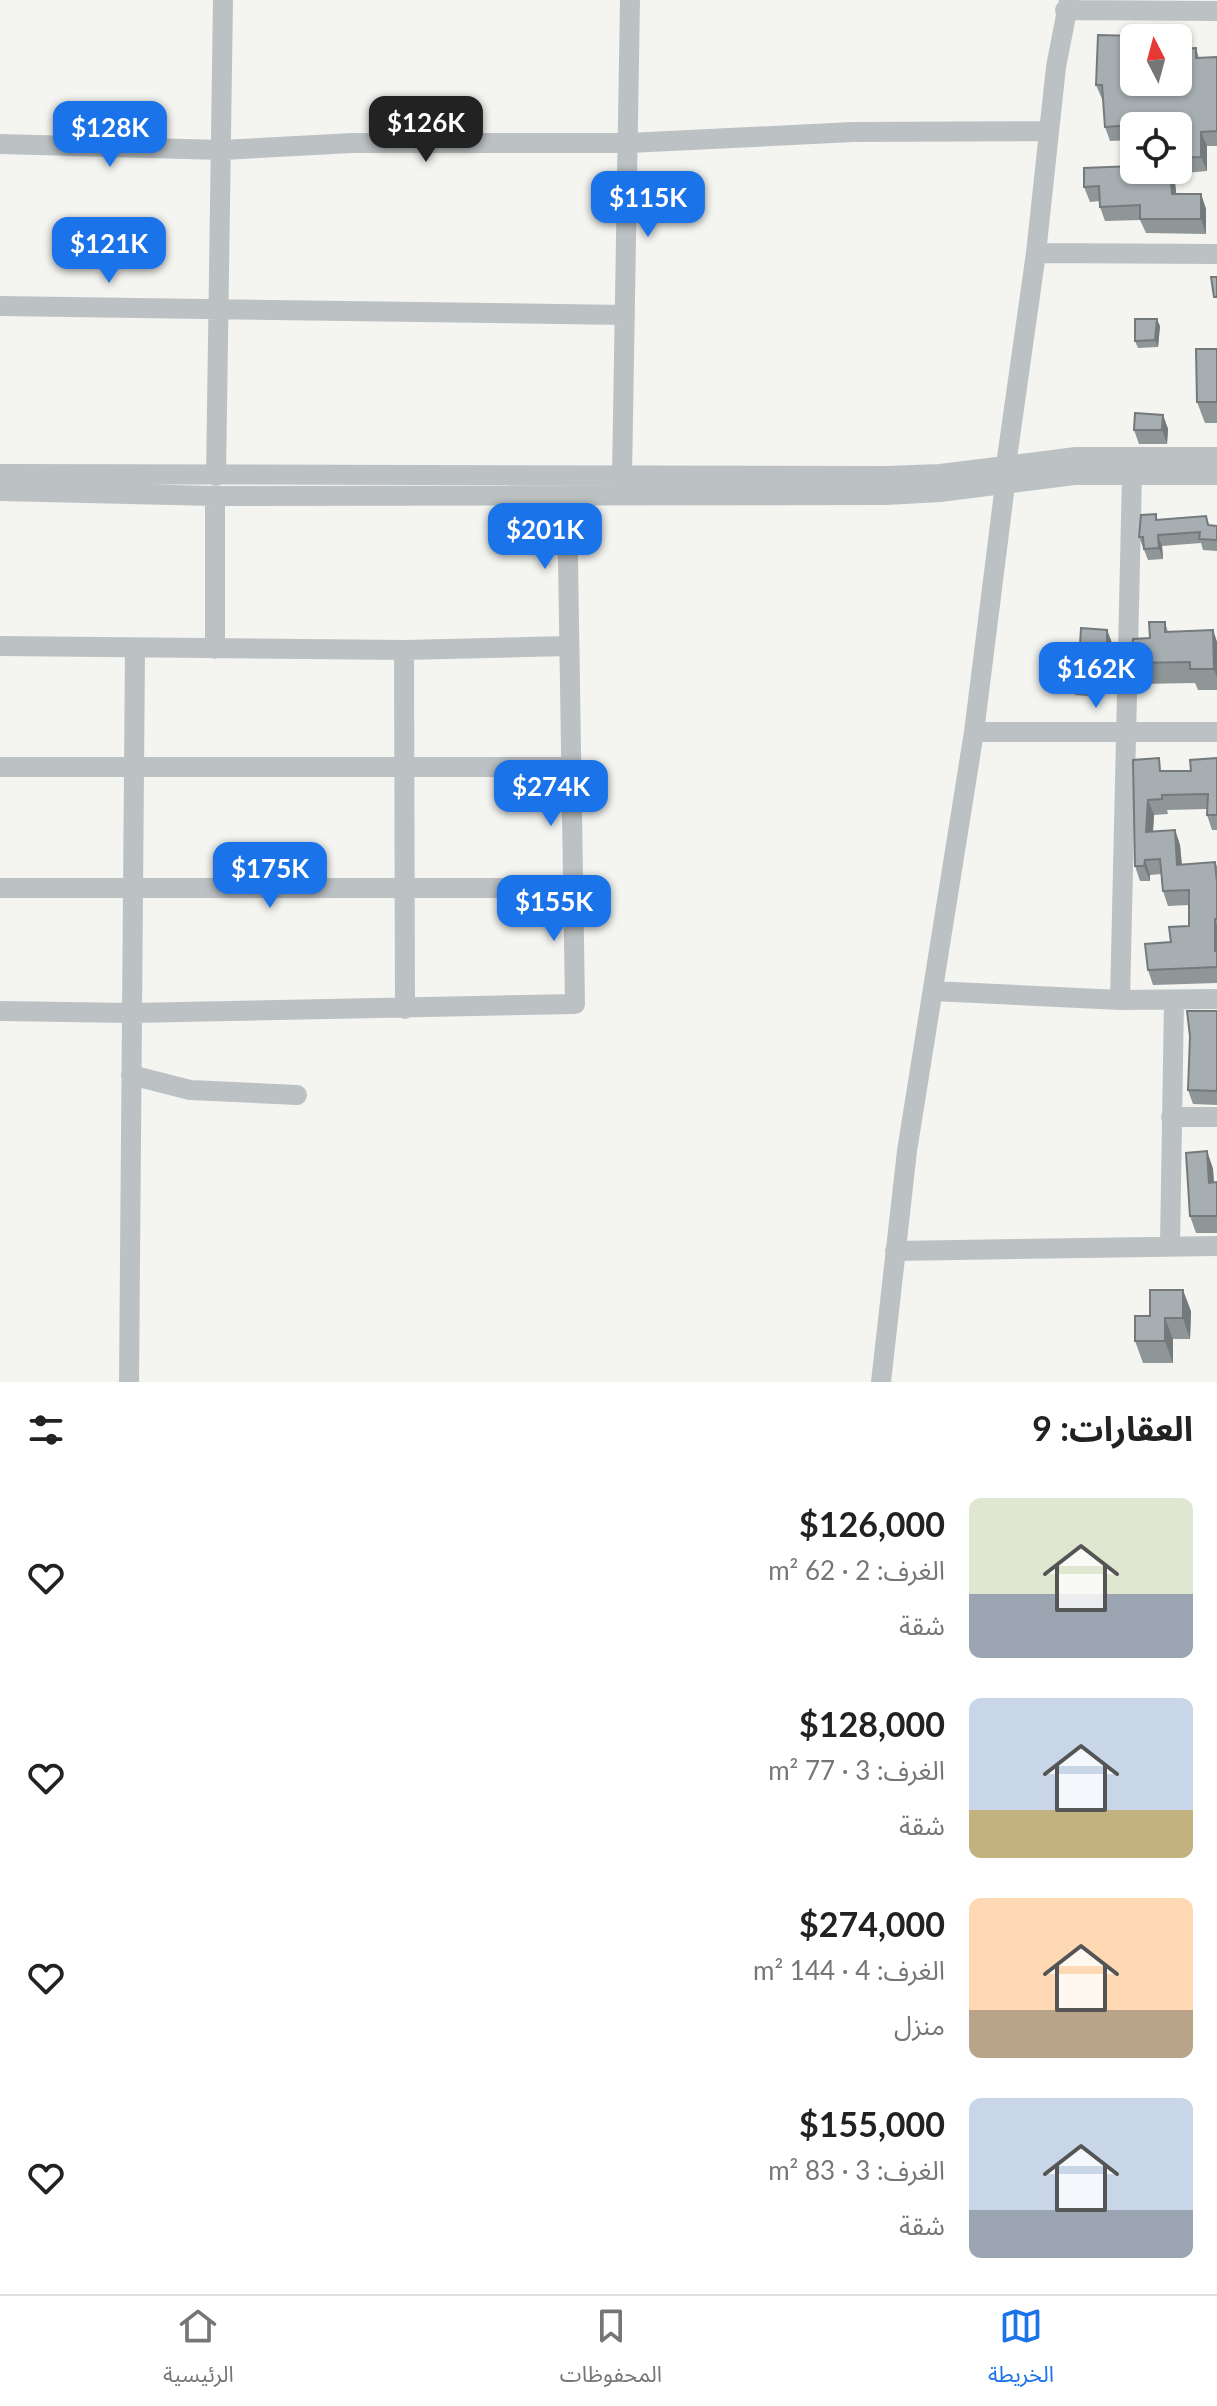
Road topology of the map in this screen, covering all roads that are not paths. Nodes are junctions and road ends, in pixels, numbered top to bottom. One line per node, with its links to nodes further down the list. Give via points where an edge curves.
1 (223, 0): 8 (street)
2 (630, 0): 6 (street)
3 (1067, 5): 4 (street); 5 (street)
4 (1217, 11)
5 (1049, 131): 6 (street, via 838,132); 9 (street)
6 (629, 143): 8 (street, via 352,143); 13 (street)
7 (0, 144): 8 (street)
8 (222, 150): 12 (street)
9 (1036, 253): 10 (street); 16 (street)
10 (1217, 254)
11 (0, 306): 12 (street)
12 (218, 309): 13 (street); 20 (street)
13 (625, 315): 19 (street)
14 (1217, 457): 16 (street, via 1076,457)
15 (0, 474): 20 (street)
16 (1006, 475): 17 (street); 19 (street); 22 (street, via 886,495); 28 (street)
17 (1132, 475): 18 (street); 30 (street)
18 (1217, 475)
19 (622, 477): 20 (street)
20 (216, 486): 21 (street); 22 (street); 25 (street)
21 (0, 491)
22 (567, 496): 24 (street)
23 (0, 646): 26 (street)
24 (567, 646): 27 (street); 32 (street)
25 (215, 649): 26 (street); 27 (street)
26 (135, 650): 34 (street)
27 (404, 650): 33 (street)
28 (974, 732): 30 (street); 39 (street)
29 (1217, 732): 30 (street)
30 (1124, 733): 41 (street)
31 (0, 767): 34 (street)
32 (572, 767): 33 (street); 36 (street)
33 (405, 768): 34 (street); 38 (street)
34 (133, 769): 37 (street)
35 (0, 888): 37 (street)
36 (574, 888): 38 (street); 43 (street, via 575,1004)
37 (133, 889): 38 (street); 45 (street)
38 (407, 889): 43 (street)
39 (933, 991): 41 (street); 52 (street)
40 (1217, 999): 42 (street)
41 (1120, 1000): 42 (street)
42 (1174, 1000): 48 (street)
43 (405, 1009): 45 (street)
44 (0, 1011): 45 (street)
45 (131, 1013): 46 (street)
46 (131, 1075): 47 (street, via 190,1090); 53 (street)
47 (297, 1095)
48 (1171, 1117): 49 (street); 50 (street)
49 (1217, 1117)
50 (1170, 1246): 51 (street); 52 (street)
51 (1217, 1246)
52 (895, 1251): 54 (street)
53 (129, 1382)
54 (881, 1382)

